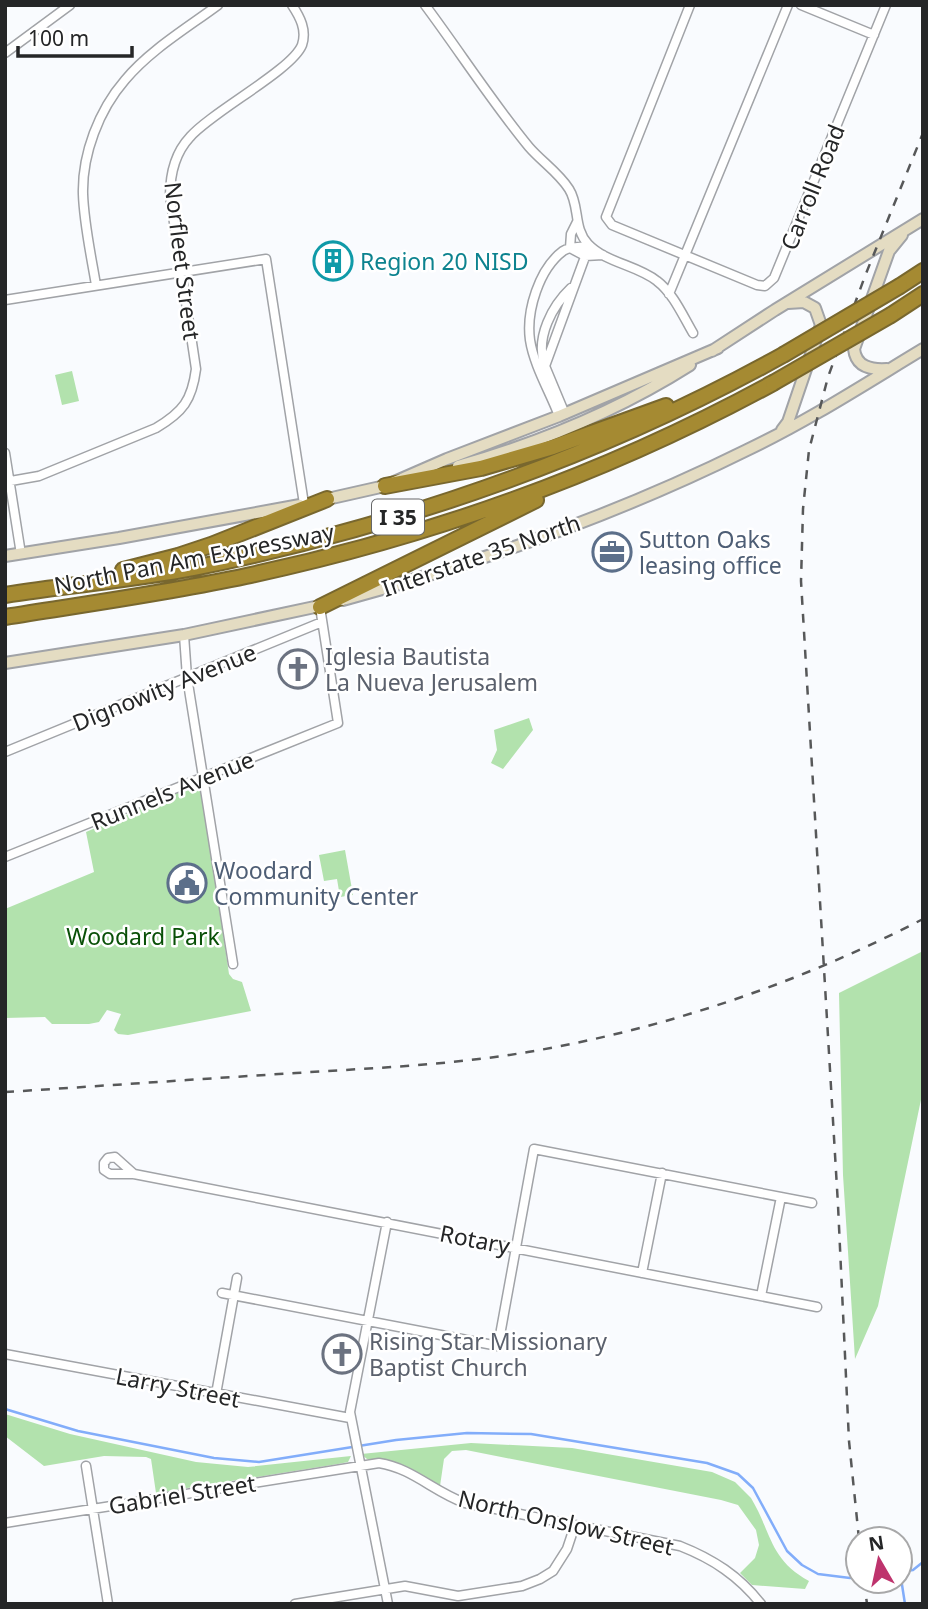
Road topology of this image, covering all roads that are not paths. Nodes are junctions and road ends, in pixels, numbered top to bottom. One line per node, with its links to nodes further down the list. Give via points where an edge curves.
1 (70, 5): 10 (street)
2 (218, 5): 21 (street, via 131,73 95,132 86,160 83,195)
3 (292, 5): 20 (street, Norfleet Street, via 303,26 300,49 189,137 173,168 170,196)
4 (425, 5): 12 (street, via 530,147 570,190)
5 (690, 5): 18 (street, via 606,218 612,225)
6 (788, 5): 18 (street)
7 (801, 5): 9 (street)
8 (886, 5): 9 (street, Carroll Road)
9 (874, 35): 18 (street, Carroll Road, via 771,282 757,285)
10 (5, 53)
11 (923, 219): 13 (main road)
12 (577, 222): 14 (street); 15 (street, via 570,234)
13 (908, 228): 25 (main road); 30 (main road, via 889,251 854,349 860,364)
14 (590, 246): 15 (street); 16 (street); 17 (street)
15 (570, 248): 17 (street); 32 (street, via 545,270 530,317 534,355)
16 (603, 255): 17 (street); 22 (street, via 641,271)
17 (585, 256): 32 (street, via 573,285 557,302 542,341 545,366)
18 (685, 256): 22 (street)
19 (923, 271): 29 (highway, North Pan Am Expressway / I 35, bridge)
20 (181, 272): 21 (street); 35 (street, Norfleet Street, via 196,369 189,399 172,419 156,428 39,476); 38 (street, via 266,259)
21 (96, 285): 24 (street)
22 (669, 294): 26 (street)
23 (923, 294): 31 (highway, North Pan Am Expressway / I 35, bridge)
24 (5, 300)
25 (786, 303): 27 (main road); 33 (main road, via 804,302 815,308 821,325 788,422)
26 (694, 333)
27 (718, 348): 32 (main road); 36 (main road, via 667,380 551,435)
28 (923, 349): 30 (main road, Interstate 35 North)
29 (762, 367): 36 (highway, via 541,450 481,468); 41 (highway, North Pan Am Expressway / I 35, via 579,454 430,508 190,569)
30 (888, 369): 33 (main road, Interstate 35 North)
31 (723, 409): 42 (highway, via 667,444 513,511); 43 (highway, North Pan Am Expressway / I 35, via 544,489 372,545 192,587)
32 (562, 415): 36 (main road)
33 (778, 434): 42 (main road, Interstate 35 North, via 621,507 526,544)
34 (5, 453): 35 (street)
35 (7, 482): 39 (street)
36 (384, 486): 37 (main road)
37 (327, 499): 38 (main road); 41 (highway, via 178,556)
38 (304, 504): 39 (main road)
39 (21, 554): 40 (main road)
40 (5, 556)
41 (9, 595)
42 (320, 607): 44 (street); 45 (main road, Interstate 35 North)
43 (5, 617)
44 (322, 622): 47 (street, Dignowity Avenue); 49 (street, Runnels Avenue, via 338,723)
45 (184, 635): 46 (main road, Interstate 35 North); 47 (street)
46 (5, 663)
47 (187, 677): 48 (street, Dignowity Avenue); 49 (street)
48 (5, 752)
49 (204, 777): 50 (street, Runnels Avenue); 51 (street)
50 (5, 857)
51 (233, 964)
52 (662, 1173): 54 (street); 57 (street, via 534,1149); 58 (street)
53 (134, 1174): 56 (street, Rotary)
54 (781, 1196): 55 (street); 62 (street)
55 (812, 1203)
56 (387, 1222): 57 (street, Rotary); 64 (street)
57 (516, 1248): 58 (street, Rotary); 64 (street, via 498,1346)
58 (642, 1273): 62 (street, Rotary)
59 (237, 1278): 61 (street)
60 (222, 1293): 61 (street)
61 (234, 1295): 64 (street); 66 (street)
62 (761, 1296): 63 (street, Rotary)
63 (817, 1307)
64 (367, 1321): 67 (street)
65 (5, 1354): 66 (street, Larry Street)
66 (216, 1394): 67 (street, Larry Street)
67 (350, 1418): 69 (street)
68 (86, 1466): 70 (street)
69 (359, 1466): 70 (street, Gabriel Street); 72 (street, North Onslow Street, via 395,1466 465,1503); 73 (street)
70 (92, 1508): 71 (street, Gabriel Street); 74 (street)
71 (5, 1523)
72 (575, 1525): 73 (street, via 558,1564 531,1583 458,1596 412,1587); 77 (street, North Onslow Street, via 697,1553 735,1576)
73 (386, 1590): 75 (street); 76 (street)
74 (108, 1604)
75 (295, 1604)
76 (388, 1604)
77 (761, 1604)

